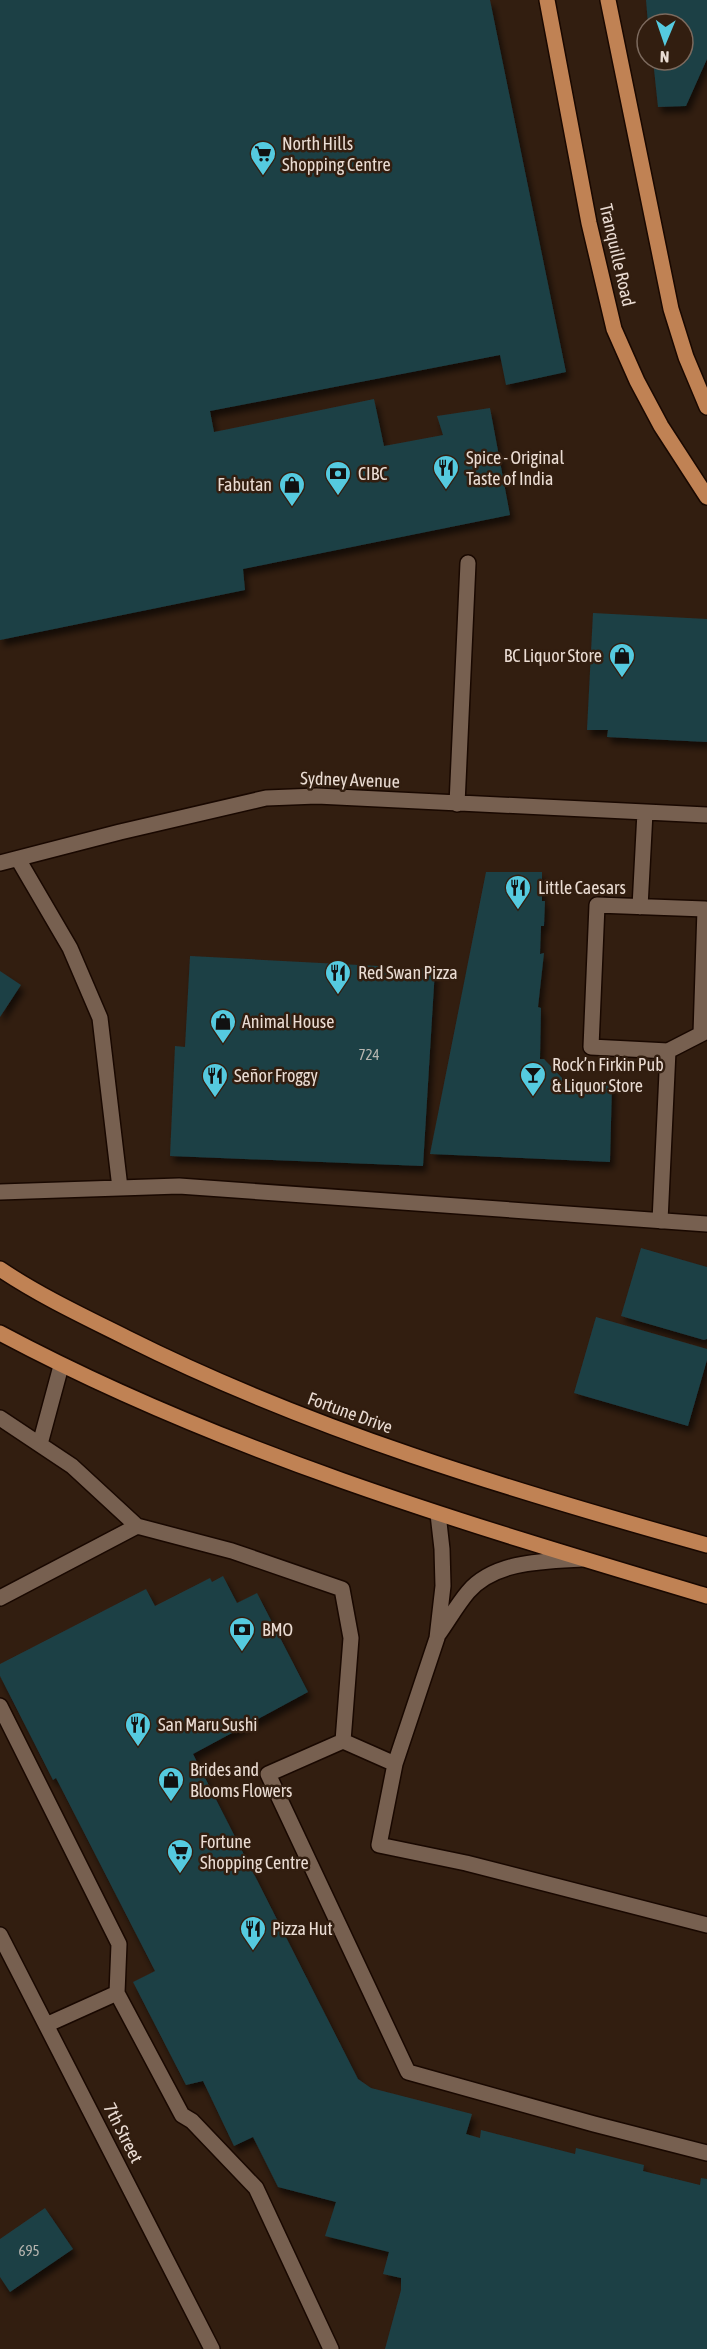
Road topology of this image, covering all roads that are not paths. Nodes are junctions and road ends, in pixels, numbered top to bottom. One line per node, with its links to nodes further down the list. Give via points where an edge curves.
1 (547, 0): 4 (main road, Tranquille Road, via 589,223 614,329 661,426)
2 (608, 0): 3 (main road, via 671,309)
3 (707, 407)
4 (707, 497)
5 (468, 563): 6 (street)
6 (457, 804): 7 (street, Sydney Avenue); 9 (street, Sydney Avenue, via 316,796 266,798)
7 (645, 812): 8 (street, Sydney Avenue); 11 (street)
8 (707, 815)
9 (18, 859): 10 (street, Sydney Avenue); 14 (street, via 70,948 100,1018)
10 (0, 863)
11 (640, 907): 12 (street, via 705,909); 13 (street, via 597,905 591,1047)
12 (704, 1032): 13 (street)
13 (668, 1051): 16 (street)
14 (120, 1188): 15 (street); 16 (street, via 179,1186)
15 (0, 1192)
16 (660, 1221): 17 (street)
17 (707, 1224)
18 (0, 1269): 25 (main road, Fortune Drive, via 173,1361 289,1411 489,1480)
19 (0, 1333): 20 (main road)
20 (62, 1366): 22 (street); 23 (main road, via 274,1456)
21 (0, 1418): 22 (street)
22 (40, 1444): 24 (street, via 72,1466)
23 (438, 1514): 26 (main road); 29 (street, via 443,1586)
24 (137, 1526): 28 (street); 31 (street, via 232,1551 342,1589 351,1638)
25 (707, 1545)
26 (582, 1559): 27 (main road); 29 (street, via 537,1562 496,1571 469,1591)
27 (707, 1596)
28 (0, 1598)
29 (437, 1638): 32 (street)
30 (0, 1706): 35 (street, via 119,1944)
31 (343, 1741): 32 (street); 37 (street, via 268,1774 408,2072)
32 (395, 1764): 33 (street, via 379,1845 466,1863)
33 (707, 1925)
34 (0, 1935): 36 (street, 7th Street)
35 (117, 1993): 36 (street); 39 (street, via 182,2115 256,2188)
36 (46, 2025): 38 (street, 7th Street)
37 (707, 2153)
38 (212, 2349)
39 (332, 2349)

